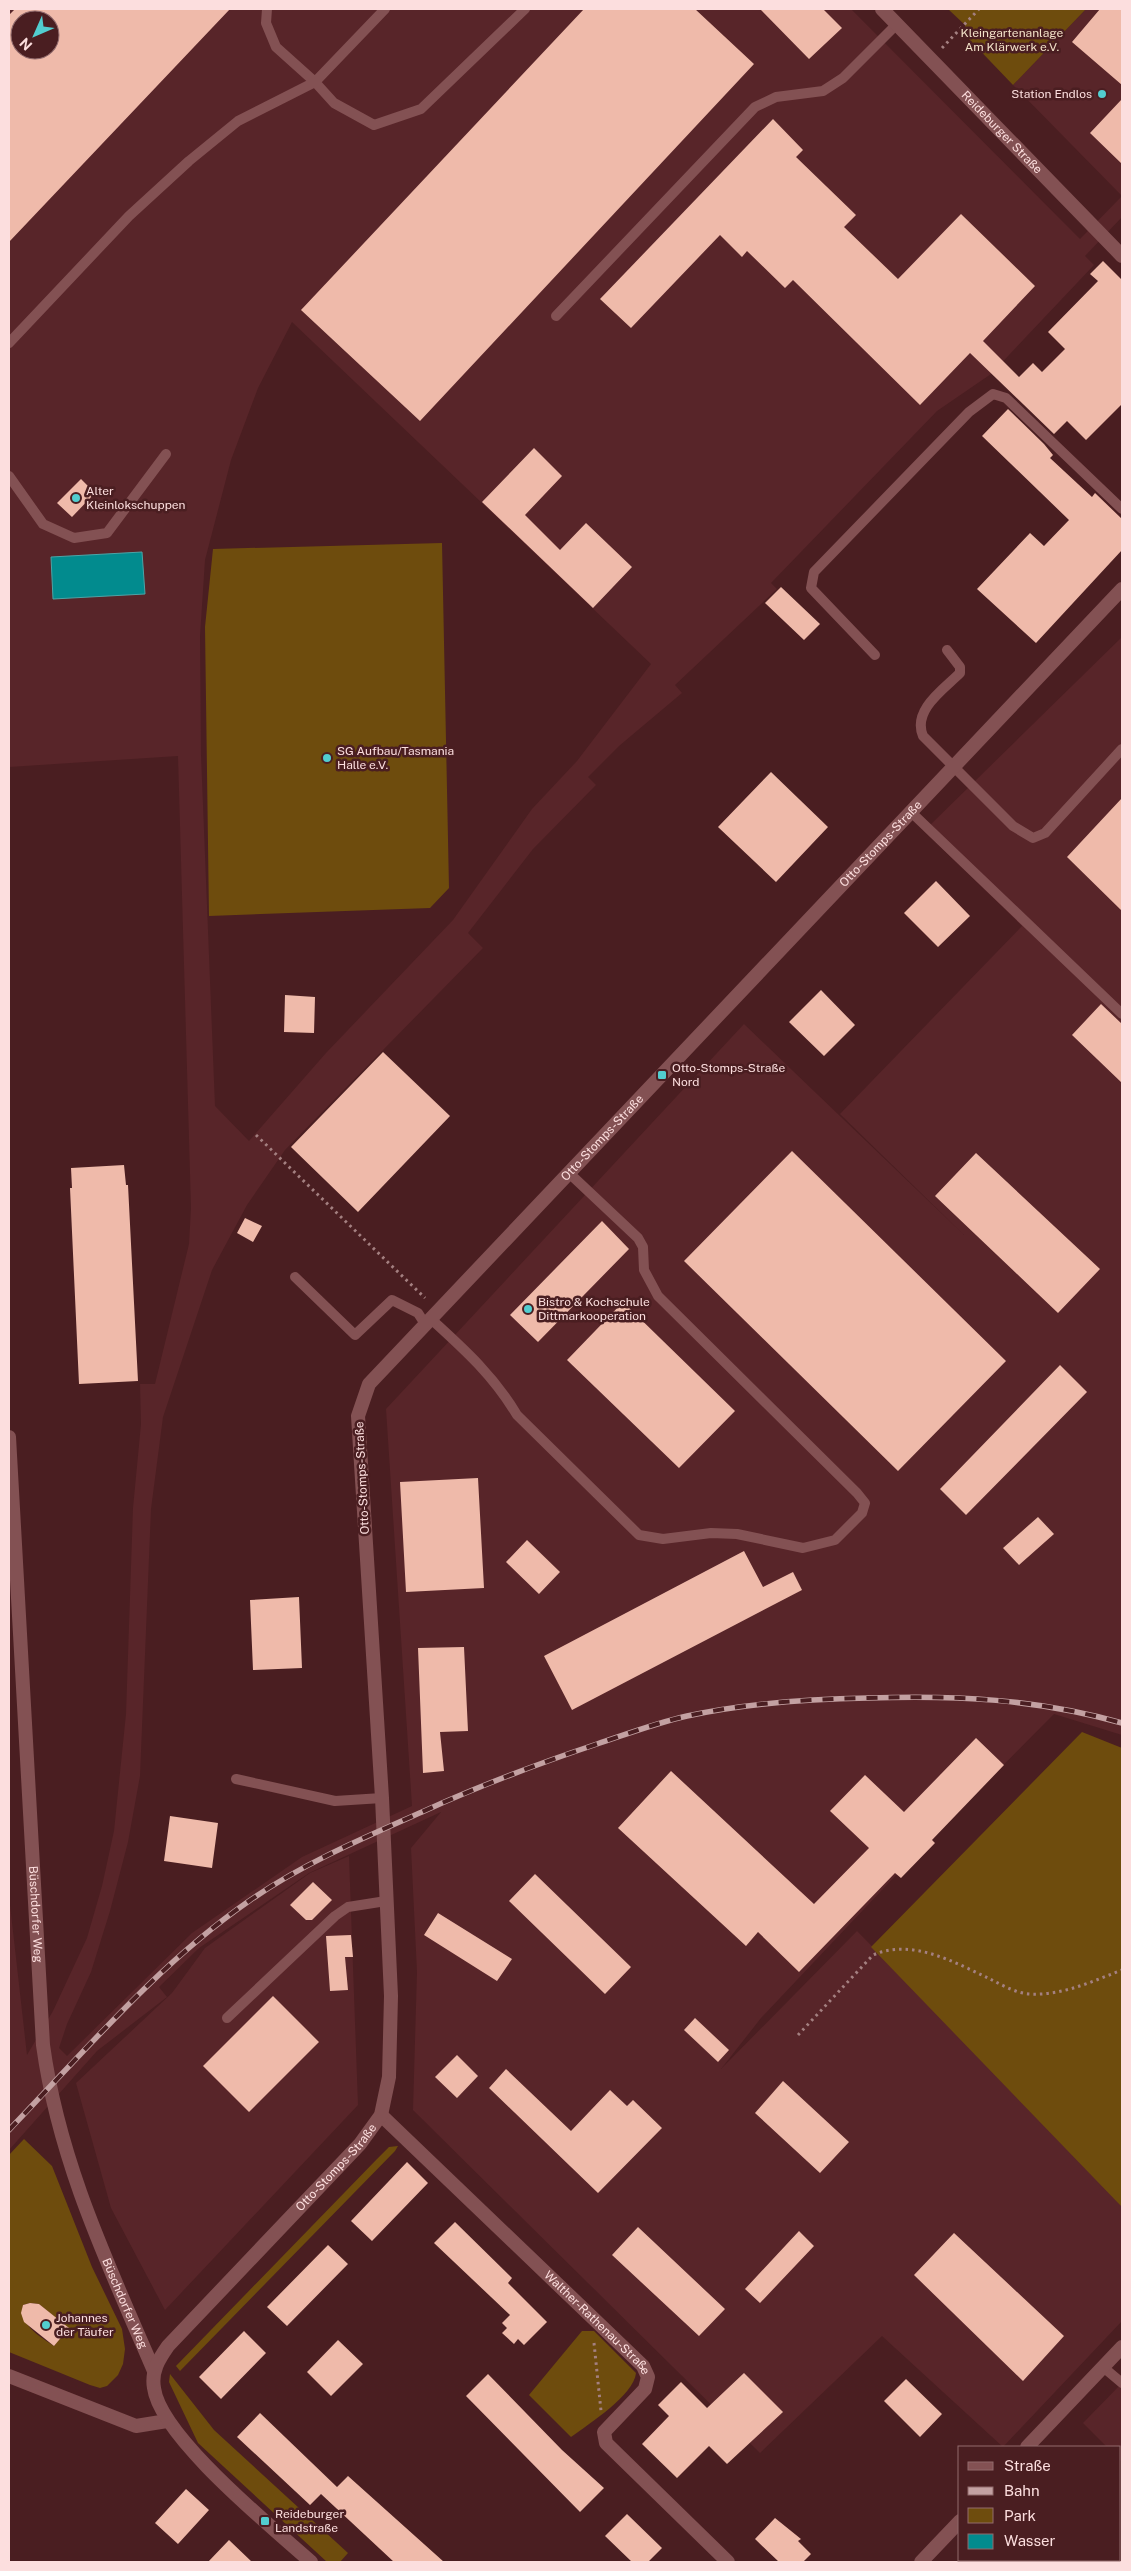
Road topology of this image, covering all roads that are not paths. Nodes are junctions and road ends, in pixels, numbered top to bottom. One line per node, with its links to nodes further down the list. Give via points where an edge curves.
1 (267, 9): 6 (lane, via 266,23 276,47)
2 (385, 9): 6 (lane)
3 (525, 9): 6 (lane, via 421,110 374,125 334,103)
4 (882, 9): 5 (street, Reideburger Straße)
5 (897, 24): 7 (street, Reideburger Straße); 8 (lane, via 843,78 823,91 776,97 756,107)
6 (315, 82): 9 (lane, via 238,121 189,161 129,216)
7 (1122, 256)
8 (556, 316)
9 (9, 343)
10 (166, 454): 11 (lane, via 107,533 74,538 43,524)
11 (9, 476)
12 (1122, 509): 15 (lane, via 1006,398 992,394 969,412 814,572 811,588)
13 (1122, 590): 17 (street, Otto-Stomps-Straße)
14 (947, 650): 17 (lane, via 960,667 960,673 926,708 920,729 928,743)
15 (876, 655)
16 (1122, 749): 17 (lane, via 1045,833 1033,838 1014,826)
17 (954, 768): 18 (street, Otto-Stomps-Straße)
18 (911, 812): 19 (lane); 20 (street, Otto-Stomps-Straße)
19 (1122, 1014)
20 (568, 1173): 22 (street, Otto-Stomps-Straße); 22 (lane, via 638,1238 643,1247 644,1270 658,1296 857,1493 864,1502 862,1514 835,1540 803,1548 737,1534 711,1533 662,1539 639,1535 517,1415 480,1364)
21 (295, 1277): 22 (lane, via 355,1335 392,1300)
22 (431, 1318): 25 (street, Otto-Stomps-Straße, via 369,1384 358,1416)
23 (9, 1437): 31 (street, Büschdorfer Weg, via 43,2045 49,2088 80,2198)
24 (236, 1779): 25 (lane, via 335,1801)
25 (382, 1798): 26 (street, Otto-Stomps-Straße)
26 (386, 1901): 27 (lane, via 348,1908 335,1916); 28 (street, Otto-Stomps-Straße, via 391,1996 389,2077)
27 (227, 2018)
28 (380, 2115): 31 (street, Otto-Stomps-Straße, via 360,2144 168,2346); 38 (street, Walther-Rathenau-Straße, via 643,2366 648,2377 645,2389 604,2432 606,2443)
29 (1122, 2347): 30 (street)
30 (1103, 2367): 33 (lane); 35 (street)
31 (154, 2371): 34 (street, via 157,2402)
32 (9, 2376): 34 (street, via 136,2426)
33 (1122, 2382)
34 (167, 2421): 37 (street, via 193,2452)
35 (1029, 2446)
36 (958, 2523): 39 (street)
37 (311, 2562)
38 (728, 2562)
39 (921, 2562)

